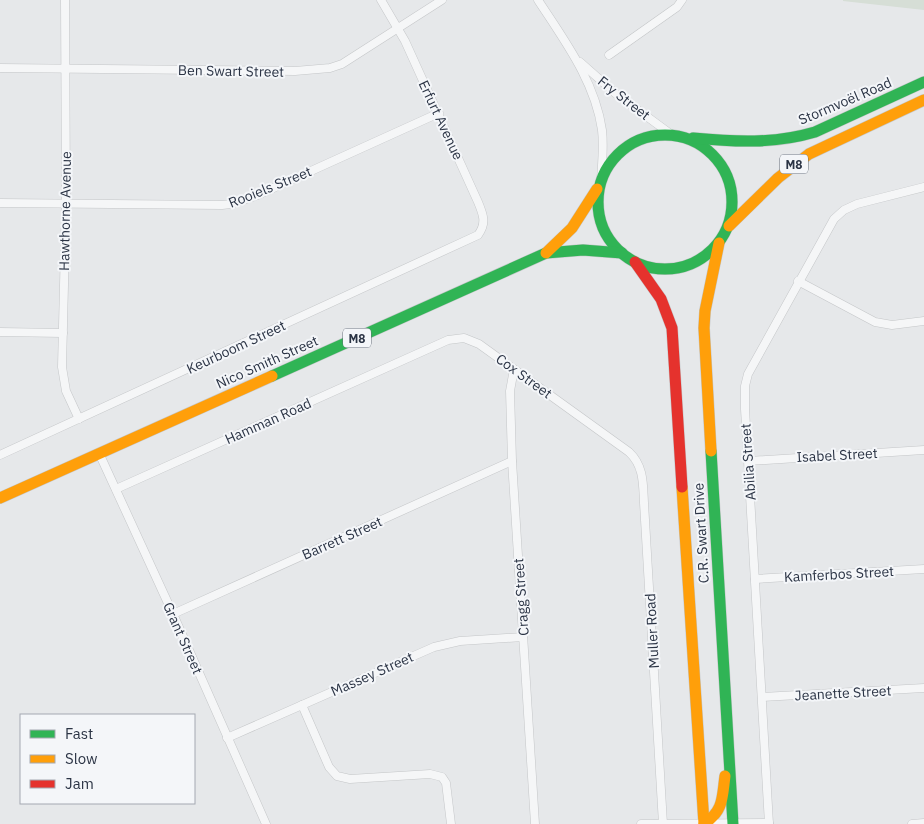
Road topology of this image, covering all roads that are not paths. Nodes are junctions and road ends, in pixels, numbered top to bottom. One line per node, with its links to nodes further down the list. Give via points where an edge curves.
1 (66, 0): 10 (street, Hawthorne Avenue)
2 (381, 0): 6 (street, Erfurt Avenue)
3 (442, 0): 6 (street, Ben Swart Street)
4 (538, 0): 8 (street, Fry Street)
5 (682, 0): 7 (street, via 677,7)
6 (398, 28): 10 (street, Ben Swart Street, via 342,64 322,69 295,72); 13 (street, Erfurt Avenue)
7 (609, 55)
8 (577, 59): 14 (street, Fry Street); 16 (street, Fry Street, via 600,118)
9 (0, 68): 10 (street, Ben Swart Street)
10 (66, 69): 19 (street, Hawthorne Avenue)
11 (924, 82): 15 (main road, Stormvoël Road / M8, via 798,138 732,141)
12 (924, 100): 20 (main road, Stormvoël Road / M8, via 809,154 778,178)
13 (439, 113): 19 (street, Rooiels Street, via 231,204); 21 (street, Erfurt Avenue, via 484,216 482,230)
14 (672, 135): 15 (main road, Stormvoël Road / M8); 16 (main road, Stormvoël Road / M8, via 649,136 628,146 611,162)
15 (686, 138): 20 (main road, Stormvoël Road / M8, via 712,152 727,174 733,198)
16 (601, 182): 23 (main road, Nico Smith Street / M8, via 578,221); 24 (main road, Stormvoël Road / M8, via 598,205 601,221 609,239)
17 (924, 187): 26 (street, Abilia Street, via 844,210 834,219)
18 (0, 203): 19 (street, Rooiels Street)
19 (66, 204): 29 (street, Hawthorne Avenue)
20 (728, 227): 22 (main road, Stormvoël Road / M8)
21 (471, 238): 32 (street, Keurboom Street)
22 (719, 243): 25 (main road, Stormvoël Road / M8, via 704,257 682,267 655,268); 49 (main road, C.R. Swart Drive, via 704,328)
23 (546, 253): 24 (main road, Nico Smith Street / M8, via 583,250); 35 (main road, Nico Smith Street / M8)
24 (622, 253): 25 (main road, Stormvoël Road / M8)
25 (634, 262): 57 (main road, C.R. Swart Drive, via 661,298 672,328)
26 (798, 281): 27 (street, via 875,322 892,325); 37 (street, Abilia Street, via 746,379)
27 (924, 321)
28 (0, 332): 29 (street)
29 (62, 333): 32 (street, Hawthorne Avenue, via 63,380)
30 (420, 353): 31 (street, Cox Street, via 448,340 464,338 479,344); 39 (street, Hamman Road)
31 (514, 370): 33 (street, Cox Street); 38 (street, Cragg Street, via 510,391)
32 (79, 419): 36 (street, Keurboom Street)
33 (621, 446): 56 (street, Muller Road, via 636,458 642,474)
34 (924, 450): 37 (street, Isabel Street)
35 (99, 453): 39 (street, Grant Street); 40 (main road, Nico Smith Street / M8)
36 (0, 455)
37 (749, 461): 42 (street, Abilia Street)
38 (512, 462): 43 (street, Barrett Street); 44 (street, Cragg Street)
39 (116, 490): 43 (street, Grant Street)
40 (0, 498)
41 (924, 569): 42 (street, Kamferbos Street)
42 (755, 579): 46 (street, Abilia Street)
43 (173, 614): 48 (street, Grant Street)
44 (523, 637): 47 (street, Massey Street, via 460,641 434,647); 54 (street, Cragg Street)
45 (924, 688): 46 (street, Jeanette Street)
46 (762, 697): 50 (street, Abilia Street)
47 (302, 705): 48 (street, Massey Street); 53 (street, via 329,767 337,776 350,779 440,776 446,783)
48 (227, 738): 52 (street, Grant Street)
49 (729, 763): 57 (main road, via 719,811); 58 (main road, C.R. Swart Drive)
50 (769, 823): 58 (street)
51 (924, 823): 59 (street)
52 (266, 824)
53 (451, 824)
54 (535, 824)
55 (641, 824): 56 (street)
56 (663, 824): 57 (street)
57 (704, 824): 58 (street)
58 (733, 824)
59 (912, 824)

